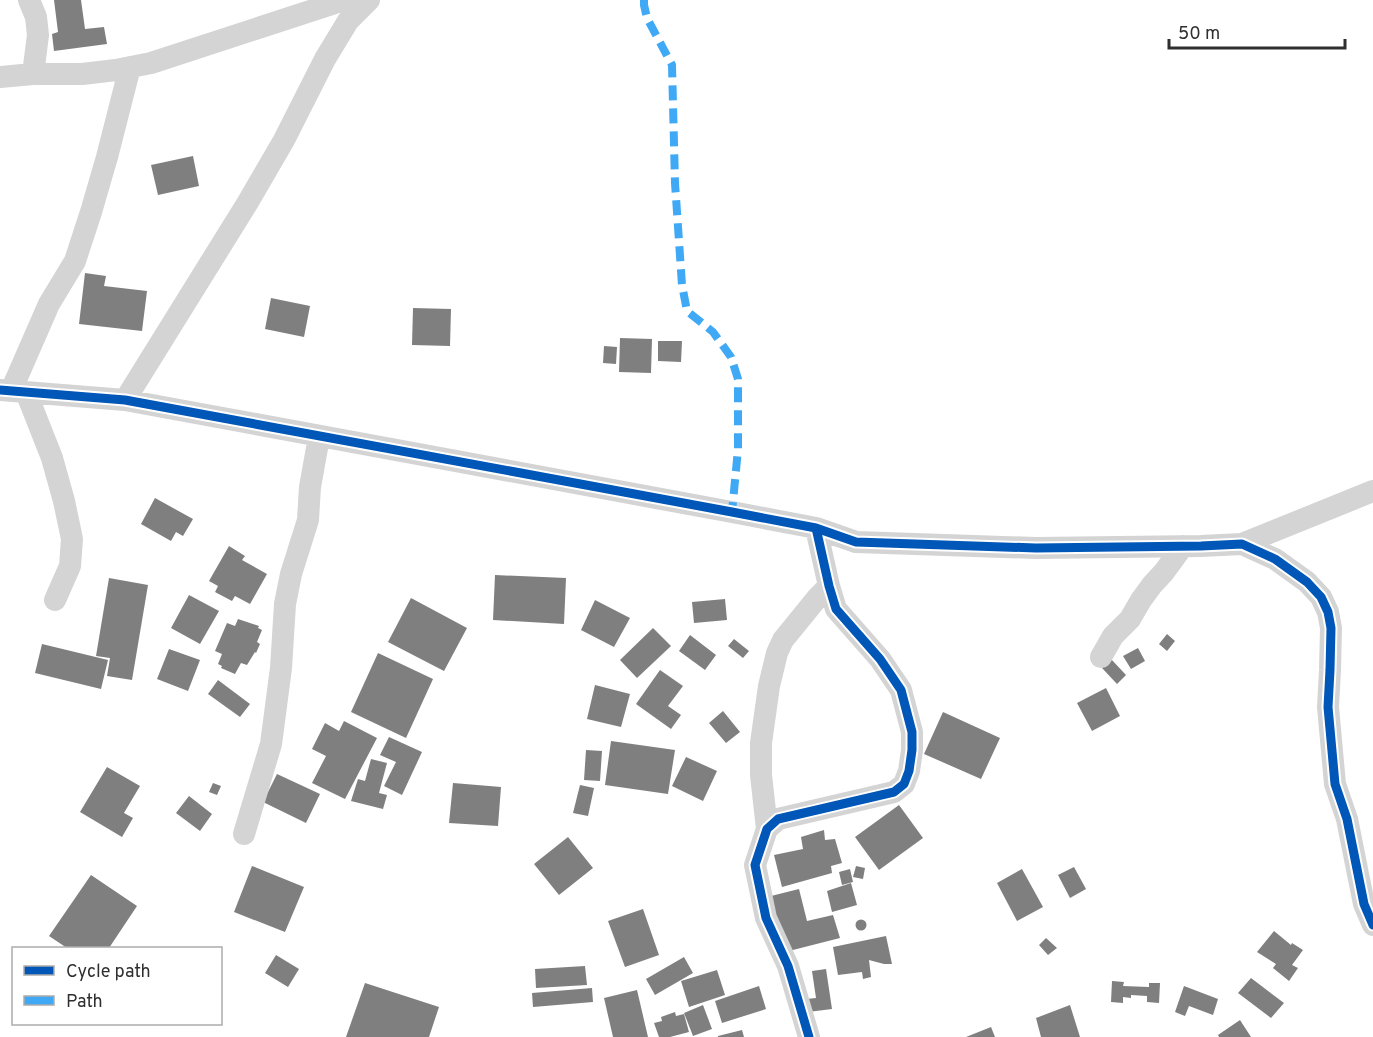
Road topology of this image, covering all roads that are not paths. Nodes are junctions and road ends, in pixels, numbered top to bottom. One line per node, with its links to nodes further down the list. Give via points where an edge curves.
1 (29, 0): 5 (street, via 38,35)
2 (344, 0): 4 (street)
3 (369, 0): 8 (street, via 348,21 324,59 272,161)
4 (130, 67): 5 (street, via 82,74); 7 (street, via 75,261 49,304)
5 (33, 74): 6 (street)
6 (0, 77)
7 (12, 391): 8 (street); 15 (street, via 52,458 72,539 70,566)
8 (125, 400): 9 (street)
9 (319, 437): 11 (street); 18 (street, via 308,520 285,604 271,744)
10 (1373, 491): 12 (street)
11 (816, 528): 13 (street, via 856,542 1036,548); 14 (street)
12 (1242, 544): 13 (street); 19 (street, via 1275,559 1307,582 1328,612 1328,707 1335,784 1347,819 1364,904)
13 (1183, 546): 16 (street)
14 (829, 586): 17 (street, via 783,640 777,653 761,743); 17 (street, via 837,609 901,690 912,732 909,771 904,784 894,792 778,819)
15 (55, 600)
16 (1101, 657)
17 (767, 829): 20 (street, via 755,865 761,897 788,966)
18 (244, 834)
19 (1373, 925)
20 (809, 1037)

